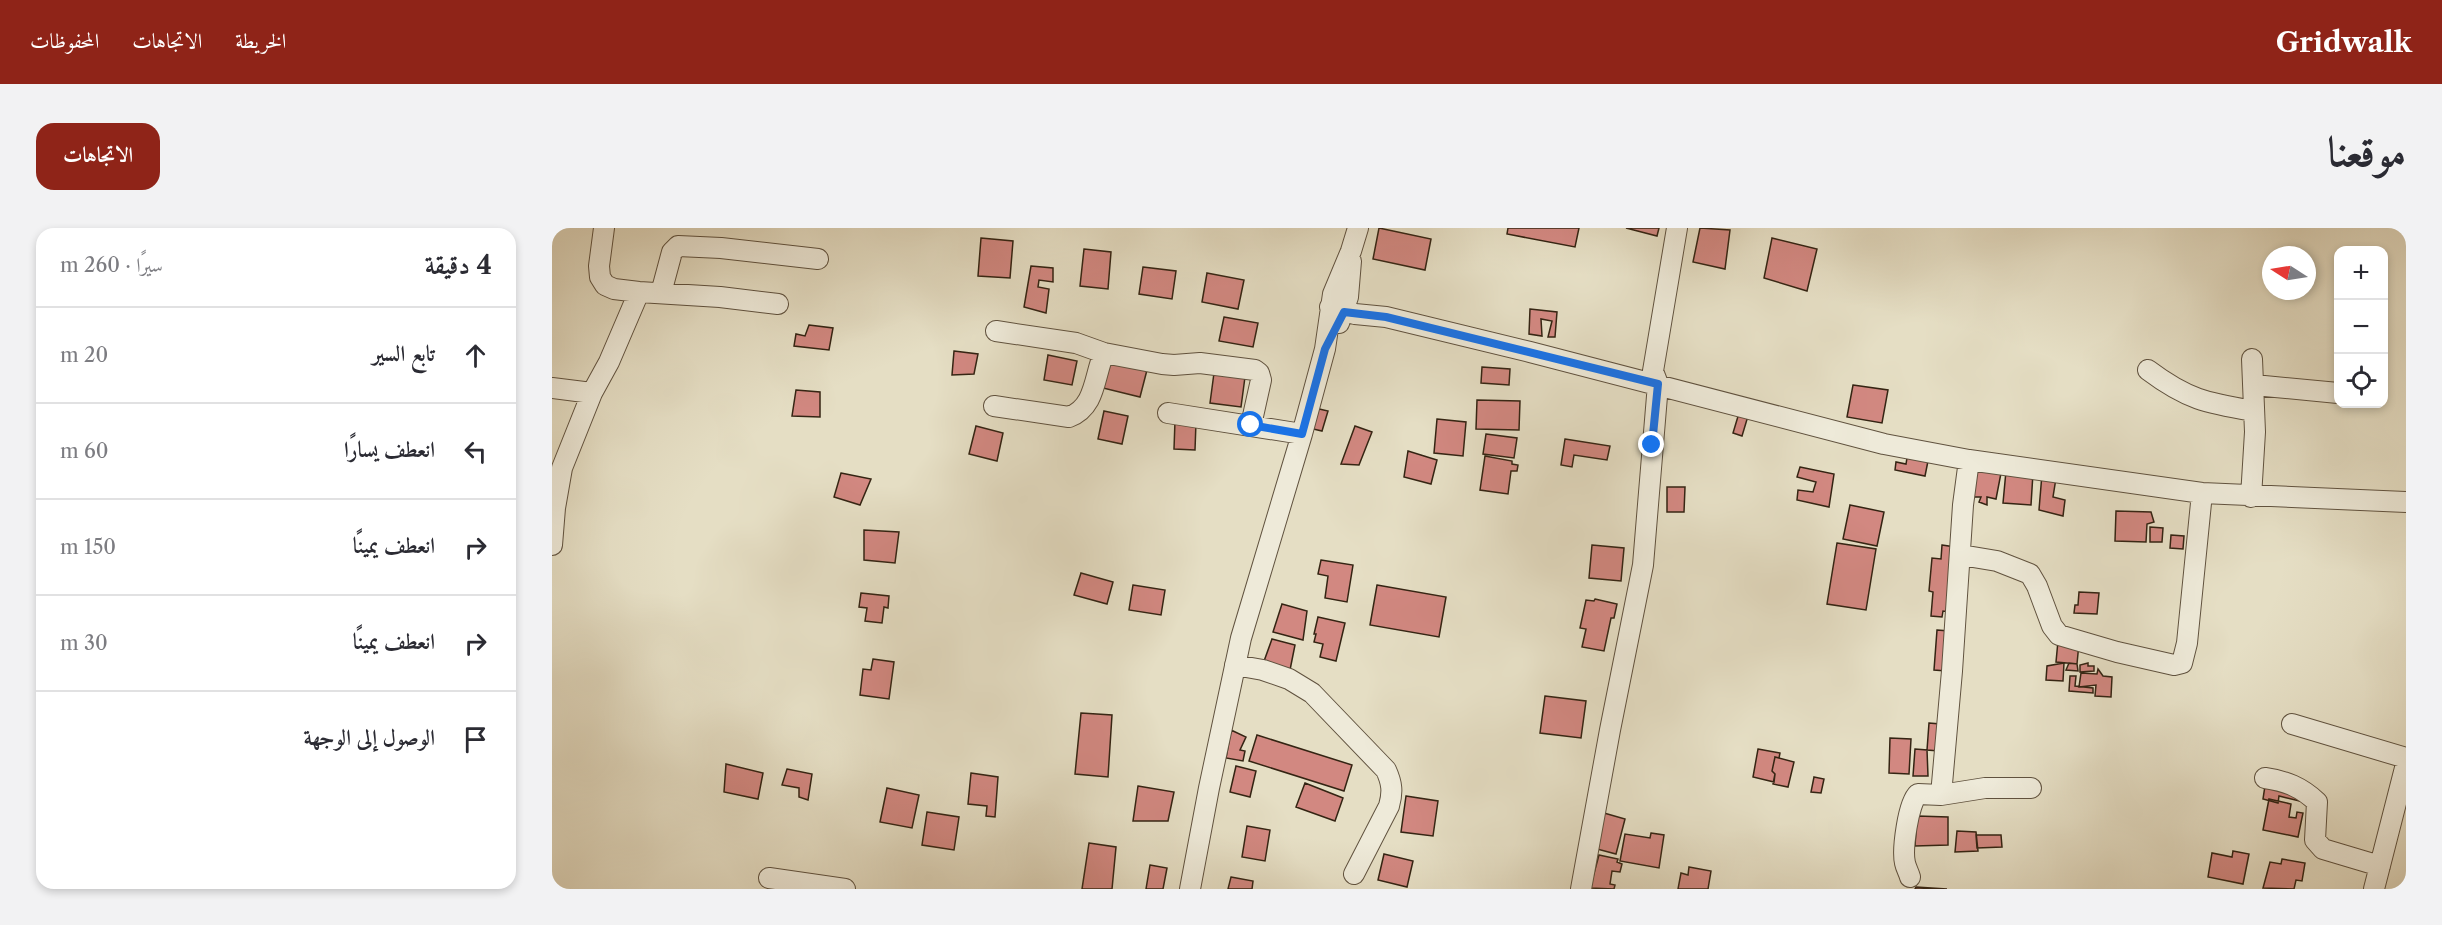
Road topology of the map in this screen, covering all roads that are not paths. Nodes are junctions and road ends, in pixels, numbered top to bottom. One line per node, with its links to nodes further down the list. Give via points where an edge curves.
1 (604, 228): 5 (street, via 600,277 614,289)
2 (1358, 228): 7 (street, via 1351,251 1352,276)
3 (1677, 228): 13 (street, via 1653,371)
4 (818, 259): 6 (street, via 678,246 672,252)
5 (639, 292): 6 (street); 16 (street)
6 (661, 293): 8 (street)
7 (1339, 302): 13 (street); 22 (street)
8 (778, 304)
9 (996, 331): 10 (street, via 1076,343)
10 (1104, 353): 18 (street, via 1088,404 1079,414 1069,417); 21 (street, via 1174,365 1200,363 1255,370 1261,380)
11 (2252, 359): 14 (street)
12 (2148, 370): 19 (street, via 2181,393 2208,403)
13 (1658, 384): 23 (street, via 1884,444); 41 (street, via 1643,565)
14 (2254, 385): 17 (street); 19 (street)
15 (552, 388): 16 (street)
16 (592, 393): 27 (street, via 562,468)
17 (2334, 393)
18 (994, 406)
19 (2254, 411): 25 (street)
20 (1168, 413): 21 (street)
21 (1251, 425): 22 (street)
22 (1302, 434): 29 (street)
23 (1969, 460): 24 (street); 28 (street)
24 (2202, 493): 25 (street); 28 (street, via 2187,643 2182,663 2175,665 2059,635 2030,574 1997,561)
25 (2251, 497): 26 (street)
26 (2406, 502)
27 (552, 545)
28 (1961, 555): 34 (street)
29 (1235, 665): 36 (street, via 1289,679 1312,693 1386,770 1392,782 1389,806); 40 (street)
30 (2292, 724): 31 (street)
31 (2405, 767): 35 (street)
32 (2265, 778): 35 (street, via 2283,780 2304,790 2317,802 2315,840 2323,849)
33 (2031, 788): 34 (street, via 1985,788)
34 (1941, 795): 37 (street, via 1918,794 1913,798 1905,862)
35 (2380, 866): 42 (street)
36 (1354, 874)
37 (1910, 877)
38 (769, 878): 39 (street)
39 (845, 889)
40 (1191, 889)
41 (1581, 889)
42 (2374, 889)

